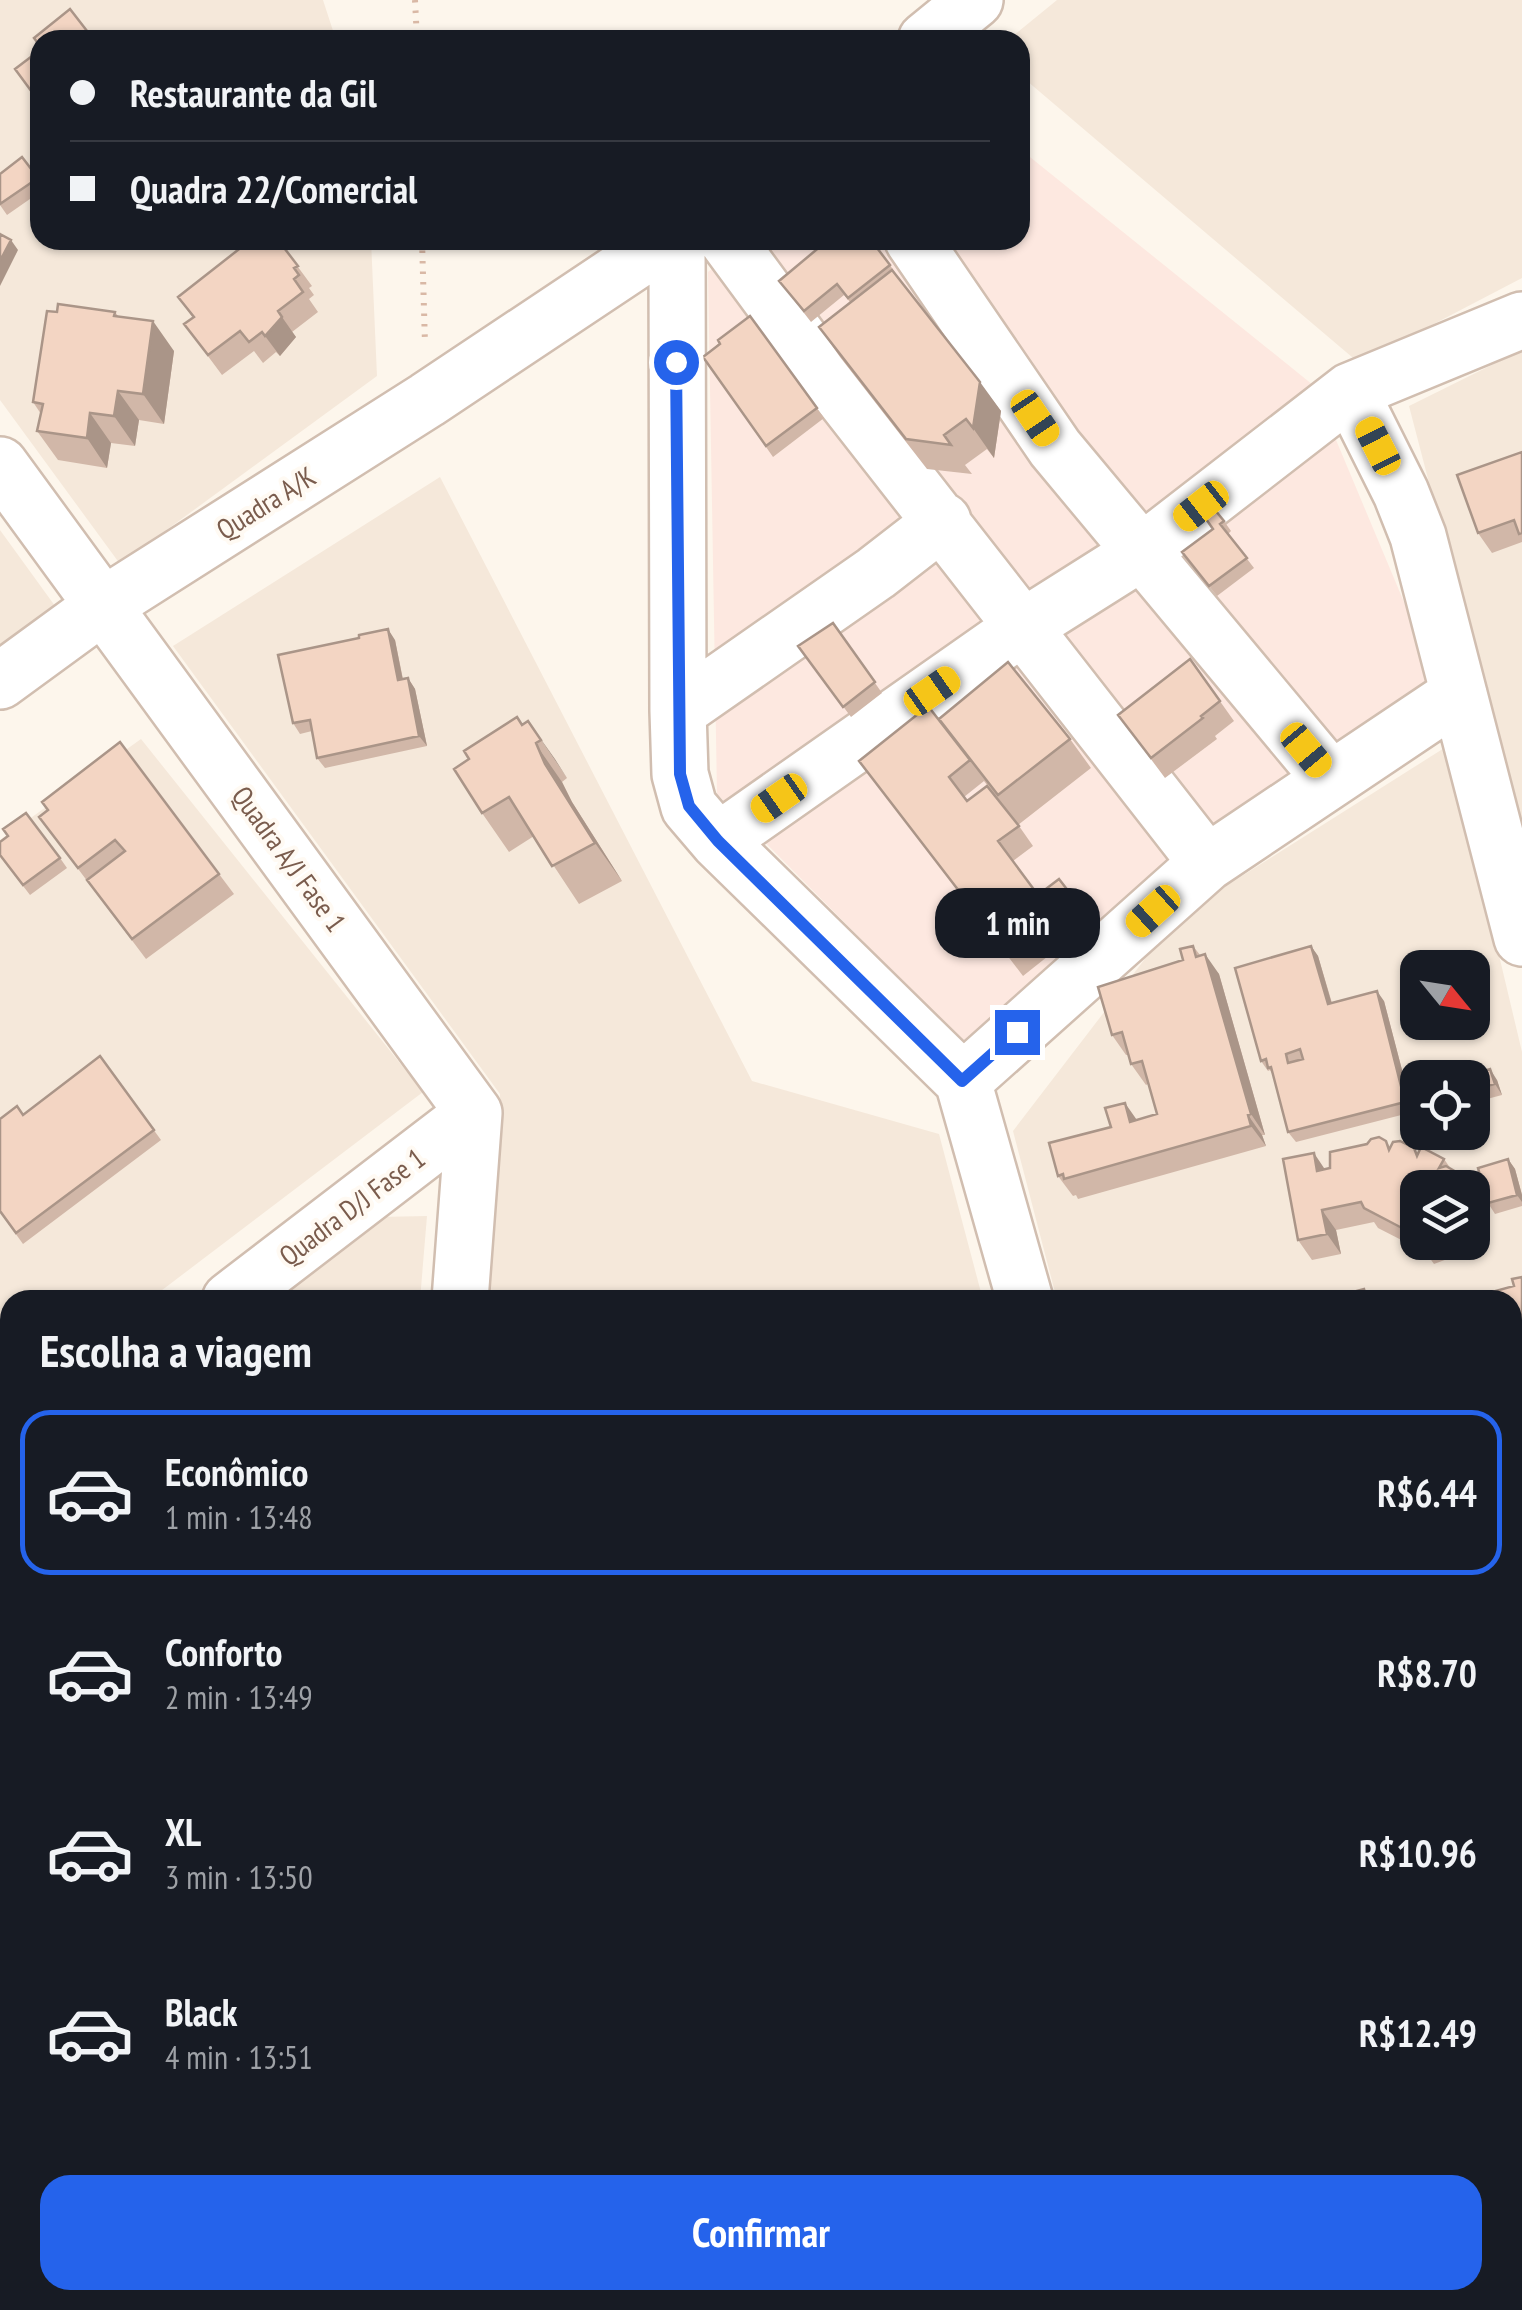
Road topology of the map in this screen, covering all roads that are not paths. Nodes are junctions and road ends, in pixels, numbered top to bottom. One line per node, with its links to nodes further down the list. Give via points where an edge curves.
1 (975, 0): 2 (street)
2 (938, 30)
3 (651, 250): 12 (street, Quadra A/K)
4 (677, 250): 16 (street)
5 (735, 250): 10 (street)
6 (920, 250): 11 (street, via 1055,448)
7 (1522, 320): 8 (street)
8 (1350, 392): 11 (street); 15 (street, via 1418,536)
9 (0, 465): 12 (street, Quadra A/J Fase 1)
10 (943, 522): 13 (street); 16 (street)
11 (1142, 552): 13 (street); 17 (street)
12 (104, 605): 14 (street, Quadra A/K); 22 (street, Quadra A/J Fase 1)
13 (1024, 627): 18 (street); 19 (street)
14 (0, 680)
15 (1460, 694): 17 (street); 20 (street)
16 (678, 711): 18 (street, via 680,774 689,806)
17 (1330, 778): 19 (street)
18 (718, 841): 21 (street)
19 (1208, 863): 21 (street)
20 (1522, 938)
21 (962, 1081): 25 (street)
22 (474, 1113): 23 (street, Quadra D/J Fase 1); 24 (street)
23 (243, 1290)
24 (461, 1290)
25 (1021, 1290)

